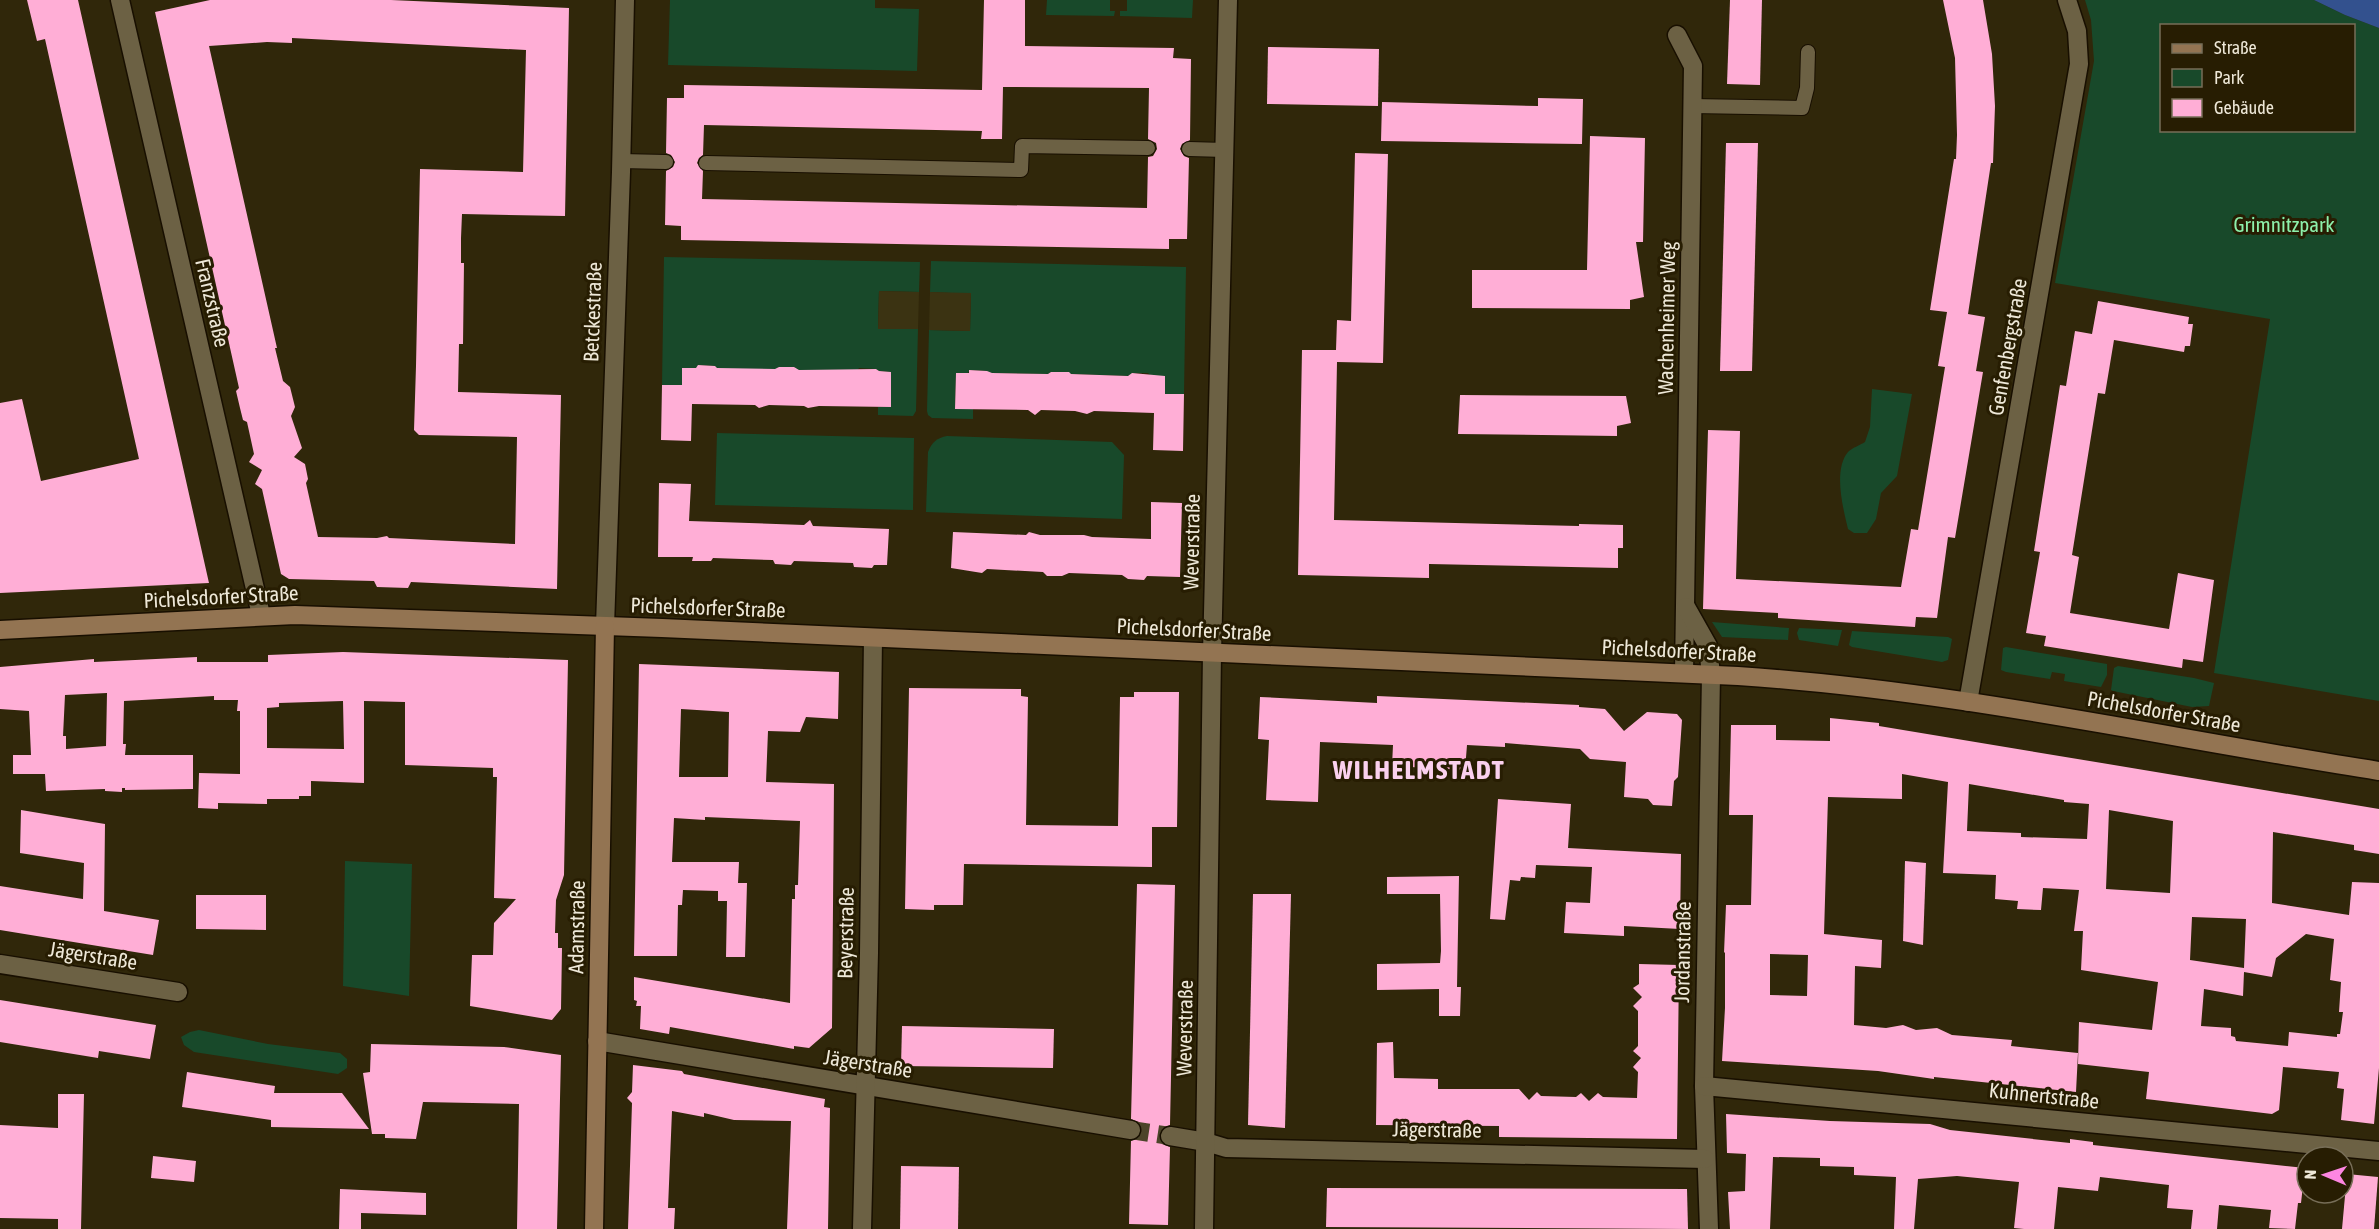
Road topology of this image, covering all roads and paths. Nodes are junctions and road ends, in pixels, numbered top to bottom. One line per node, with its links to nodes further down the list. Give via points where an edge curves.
1 (120, 0): 15 (street, Franzstraße)
2 (625, 0): 11 (street, Betckestraße)
3 (1228, 0): 10 (street, Weverstraße)
4 (2067, 0): 22 (street, Genfenbergstraße, via 2077,31 2079,64)
5 (1677, 35): 7 (street, Wachenheimer Weg, via 1693,66)
6 (1808, 52): 7 (lane, via 1802,108)
7 (1692, 106): 14 (street, Wachenheimer Weg)
8 (1148, 148): 13 (lane, via 1022,146 1022,170)
9 (1190, 149): 10 (lane)
10 (1225, 150): 19 (street, Weverstraße)
11 (621, 161): 12 (lane); 16 (street, Betckestraße)
12 (666, 162)
13 (706, 163)
14 (1685, 606): 20 (street, Wachenheimer Weg); 21 (street, via 1708,646)
15 (261, 615): 16 (street, Pichelsdorfer Straße); 17 (street, Pichelsdorfer Straße)
16 (605, 626): 18 (street, Pichelsdorfer Straße); 26 (street, Adamstraße)
17 (0, 630)
18 (873, 638): 19 (street, Pichelsdorfer Straße); 28 (street, Beyerstraße)
19 (1212, 654): 20 (street, Pichelsdorfer Straße); 31 (street, Weverstraße)
20 (1684, 674): 21 (street, Pichelsdorfer Straße)
21 (1711, 675): 22 (street, Pichelsdorfer Straße, via 1839,684); 27 (street, Jordanstraße)
22 (1968, 702): 23 (street, Pichelsdorfer Straße)
23 (2379, 771)
24 (0, 964): 25 (street, Jägerstraße)
25 (178, 992)
26 (597, 1041): 28 (street, Jägerstraße); 34 (street, Adamstraße)
27 (1704, 1086): 32 (street, Kuhnertstraße); 33 (street, Jordanstraße)
28 (865, 1087): 29 (street, Jägerstraße); 35 (street, Beyerstraße)
29 (1131, 1130)
30 (1170, 1136): 31 (street, Jägerstraße)
31 (1206, 1142): 33 (street, Jägerstraße, via 1226,1148); 36 (street, Weverstraße)
32 (2379, 1151)
33 (1705, 1159): 37 (street, Jordanstraße)
34 (594, 1229)
35 (862, 1229)
36 (1204, 1229)
37 (1709, 1229)

